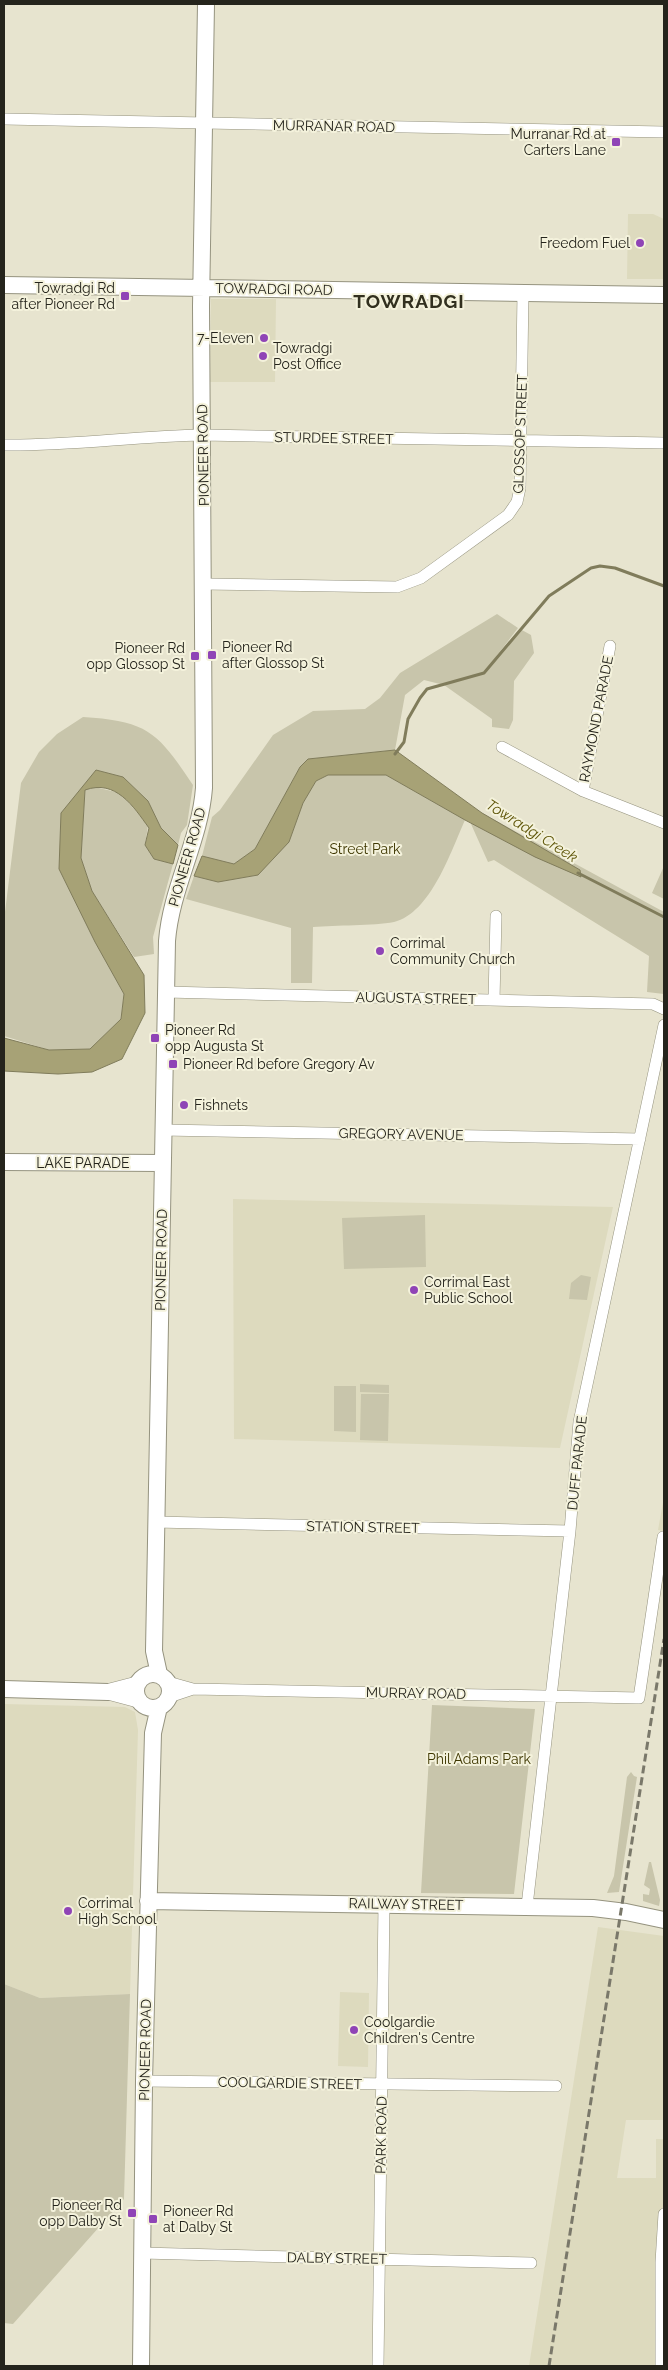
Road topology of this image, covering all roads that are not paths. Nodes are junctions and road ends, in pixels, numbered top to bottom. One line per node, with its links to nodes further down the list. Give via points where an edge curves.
1 (206, 4): 3 (main road, PIONEER ROAD)
2 (4, 118): 3 (street, MURRANAR ROAD)
3 (204, 123): 4 (street, MURRANAR ROAD); 7 (main road, PIONEER ROAD)
4 (664, 132)
5 (664, 284): 9 (main road)
6 (4, 285): 7 (main road, TOWRADGI ROAD)
7 (201, 289): 8 (main road, TOWRADGI ROAD); 10 (main road, PIONEER ROAD)
8 (524, 293): 9 (main road, TOWRADGI ROAD); 11 (street, GLOSSOP STREET)
9 (664, 295)
10 (202, 435): 11 (street, STURDEE STREET); 13 (street, STURDEE STREET, via 46,446); 14 (main road, PIONEER ROAD)
11 (521, 442): 12 (street, STURDEE STREET); 14 (street, GLOSSOP STREET, via 520,488 513,509 414,582 388,588)
12 (664, 443)
13 (4, 445)
14 (204, 584): 20 (main road, PIONEER ROAD, via 204,788 201,815 168,930)
15 (610, 646): 17 (street, RAYMOND PARADE)
16 (502, 747): 17 (street)
17 (583, 791): 18 (street)
18 (664, 823)
19 (496, 916): 21 (street)
20 (166, 992): 21 (street, AUGUSTA STREET); 24 (main road, PIONEER ROAD)
21 (494, 1000): 22 (street, AUGUSTA STREET, via 653,1004)
22 (664, 1008)
23 (664, 1025): 25 (street, DUFF PARADE)
24 (163, 1130): 25 (street, GREGORY AVENUE); 27 (main road, PIONEER ROAD)
25 (640, 1139): 29 (street, DUFF PARADE, via 579,1422)
26 (4, 1162): 27 (main road, LAKE PARADE)
27 (162, 1163): 28 (main road, PIONEER ROAD)
28 (155, 1522): 29 (street, STATION STREET); 32 (main road, PIONEER ROAD)
29 (570, 1531): 34 (street, DUFF PARADE)
30 (663, 1537): 34 (street, MURRAY ROAD, via 639,1698)
31 (4, 1689): 33 (main road, MURRAY ROAD)
32 (152, 1691): 33 (street, MURRAY ROAD); 34 (street, MURRAY ROAD); 35 (main road, PIONEER ROAD)
33 (108, 1692)
34 (552, 1695): 37 (street, DUFF PARADE)
35 (148, 1901): 36 (main road, RAILWAY STREET); 39 (main road, PIONEER ROAD)
36 (384, 1904): 37 (main road, RAILWAY STREET); 40 (street, PARK ROAD)
37 (527, 1906): 38 (main road, RAILWAY STREET, via 604,1909)
38 (664, 1920)
39 (144, 2081): 40 (street, COOLGARDIE STREET); 43 (main road, PIONEER ROAD)
40 (382, 2084): 41 (street, COOLGARDIE STREET); 44 (street, PARK ROAD)
41 (556, 2086)
42 (664, 2214): 48 (street)
43 (142, 2254): 44 (street, DALBY STREET); 46 (main road, PIONEER ROAD)
44 (380, 2259): 45 (street, DALBY STREET); 47 (street, PARK ROAD)
45 (531, 2263)
46 (141, 2366)
47 (378, 2366)
48 (661, 2366)

